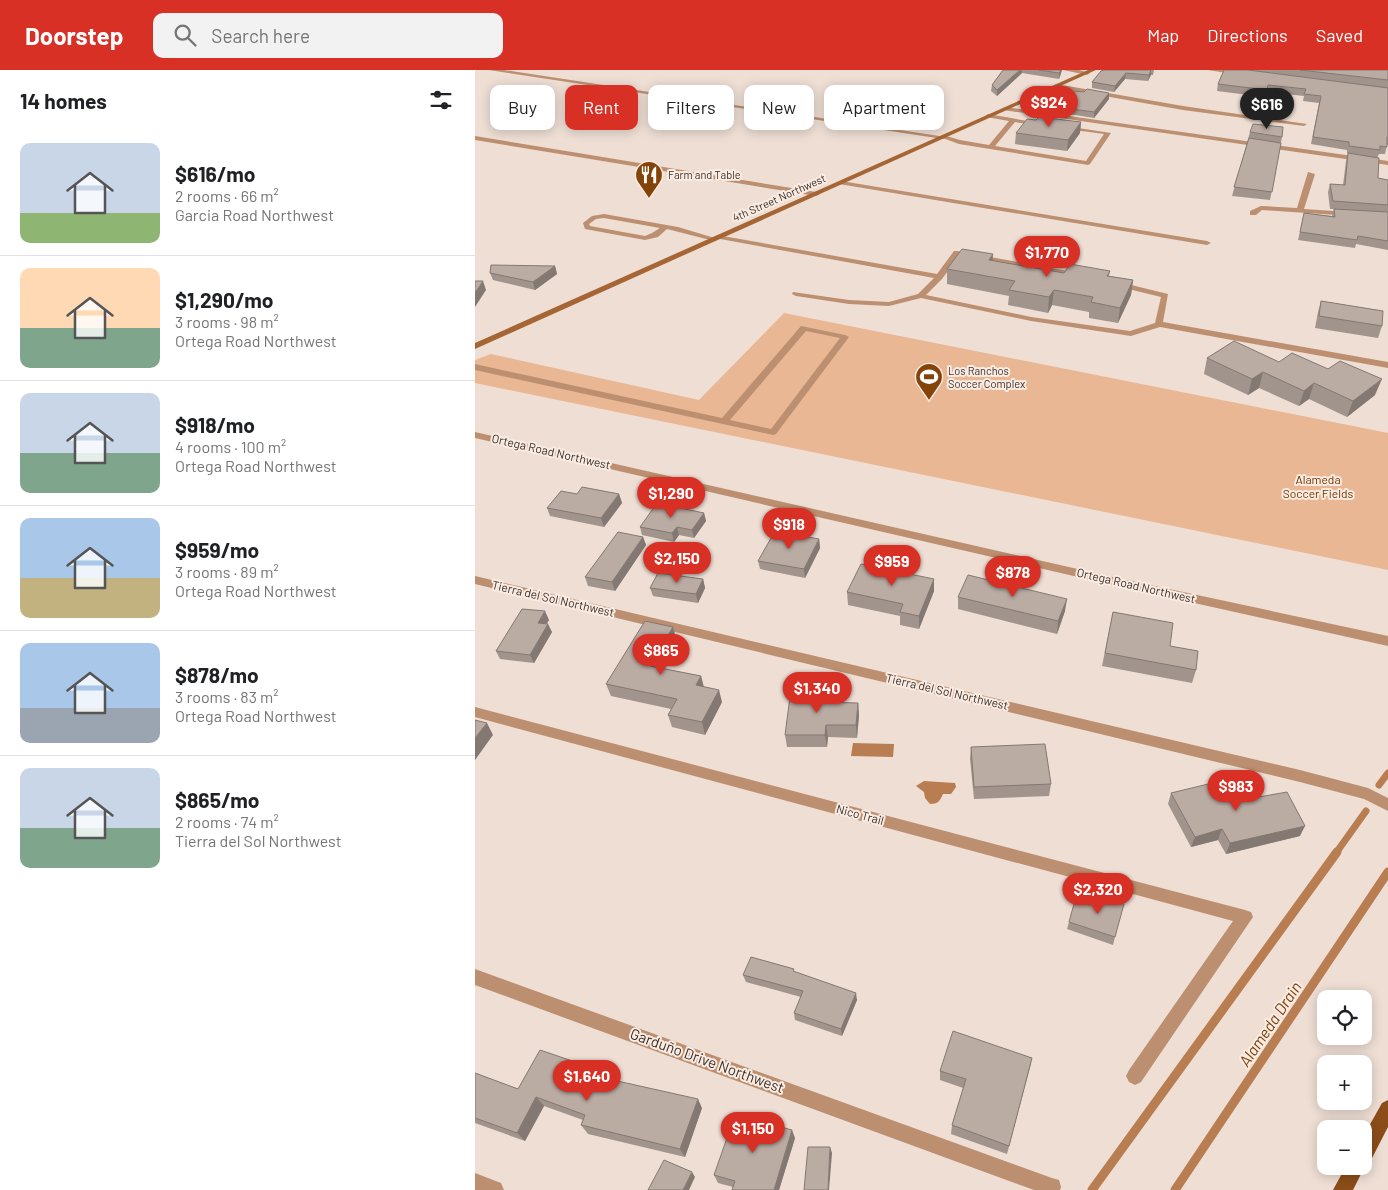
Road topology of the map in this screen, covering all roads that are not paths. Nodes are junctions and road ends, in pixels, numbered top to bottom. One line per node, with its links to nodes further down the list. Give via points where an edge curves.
1 (492, 70): 13 (street)
2 (1066, 70): 4 (street)
3 (1211, 70): 5 (street)
4 (1090, 71): 6 (main road, 4th Street Northwest)
5 (1248, 74)
6 (1057, 86): 7 (main road, 4th Street Northwest); 10 (lane, via 1183,108)
7 (1005, 109): 8 (main road, 4th Street Northwest); 16 (street)
8 (988, 116): 9 (lane); 13 (main road, 4th Street Northwest)
9 (1013, 120): 11 (lane); 15 (lane)
10 (1305, 124)
11 (1051, 125)
12 (1061, 126): 15 (lane, via 1108,132 1088,162)
13 (943, 137): 15 (lane); 18 (main road, 4th Street Northwest)
14 (475, 138): 19 (street)
15 (991, 147)
16 (1388, 163)
17 (1311, 174): 20 (street)
18 (841, 183): 19 (main road, 4th Street Northwest); 25 (lane)
19 (815, 194): 24 (main road, 4th Street Northwest)
20 (1300, 210): 21 (street, via 1261,208); 22 (street)
21 (1253, 213)
22 (1359, 215)
23 (665, 227): 23 (lane, via 599,215 585,224 587,228 645,238); 24 (lane)
24 (717, 238): 26 (lane); 32 (main road, 4th Street Northwest)
25 (1207, 243)
26 (939, 277): 27 (lane, via 957,253); 30 (lane)
27 (1088, 277)
28 (1107, 281): 31 (lane, via 1165,296)
29 (796, 294): 30 (lane, via 889,304)
30 (921, 296): 31 (lane, via 1031,319 1131,334)
31 (1159, 324): 33 (lane)
32 (475, 346)
33 (1388, 364)
34 (475, 367): 35 (lane)
35 (725, 421): 35 (lane, via 773,432 845,336 803,328)
36 (475, 435): 38 (street, Ortega Road Northwest)
37 (475, 580): 40 (street, Tierra del Sol Northwest, via 1300,776 1368,794)
38 (1388, 641)
39 (475, 712): 42 (street, Nico Trail, via 1245,917)
40 (1388, 805)
41 (475, 977): 47 (street, Garduño Drive Northwest)
42 (1135, 1076)
43 (1388, 1109): 44 (main road)
44 (1372, 1138)
45 (1351, 1175): 49 (main road)
46 (475, 1182): 48 (street)
47 (1052, 1187)
48 (494, 1190)
49 (1343, 1190)

